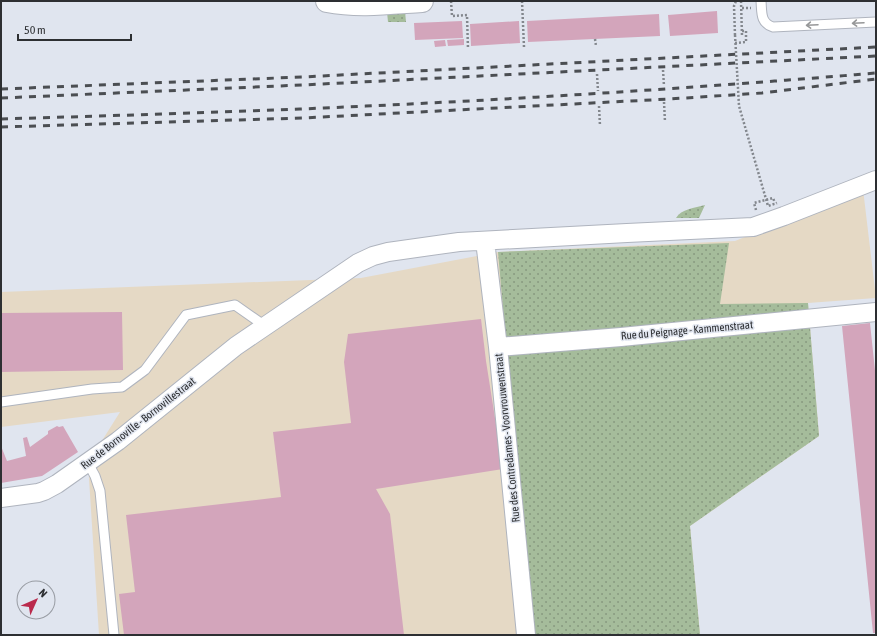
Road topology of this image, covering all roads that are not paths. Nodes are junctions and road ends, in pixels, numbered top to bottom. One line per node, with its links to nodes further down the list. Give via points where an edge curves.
1 (327, 1): 2 (main road, via 367,4)
2 (422, 1)
3 (761, 1): 4 (lane, one-way to 3, via 771,26 763,19)
4 (876, 22)
5 (875, 182): 6 (street, Rue de Bornoville - Bornovillestraat, via 753,227)
6 (485, 241): 8 (street, Rue de Bornoville - Bornovillestraat, via 459,242 373,256 358,263); 9 (street, Rue des Contredames - Voorvrouwenstraat)
7 (876, 312): 9 (street, Rue du Peignage - Kammenstraat)
8 (265, 326): 10 (lane, via 235,304 186,315 145,370 122,386); 11 (street, Rue de Bornoville - Bornovillestraat)
9 (498, 347): 14 (street, Rue des Contredames - Voorvrouwenstraat)
10 (1, 402)
11 (88, 463): 12 (street, Rue de Bornoville - Bornovillestraat, via 44,491); 13 (lane, via 100,491)
12 (1, 498)
13 (114, 635)
14 (526, 635)

